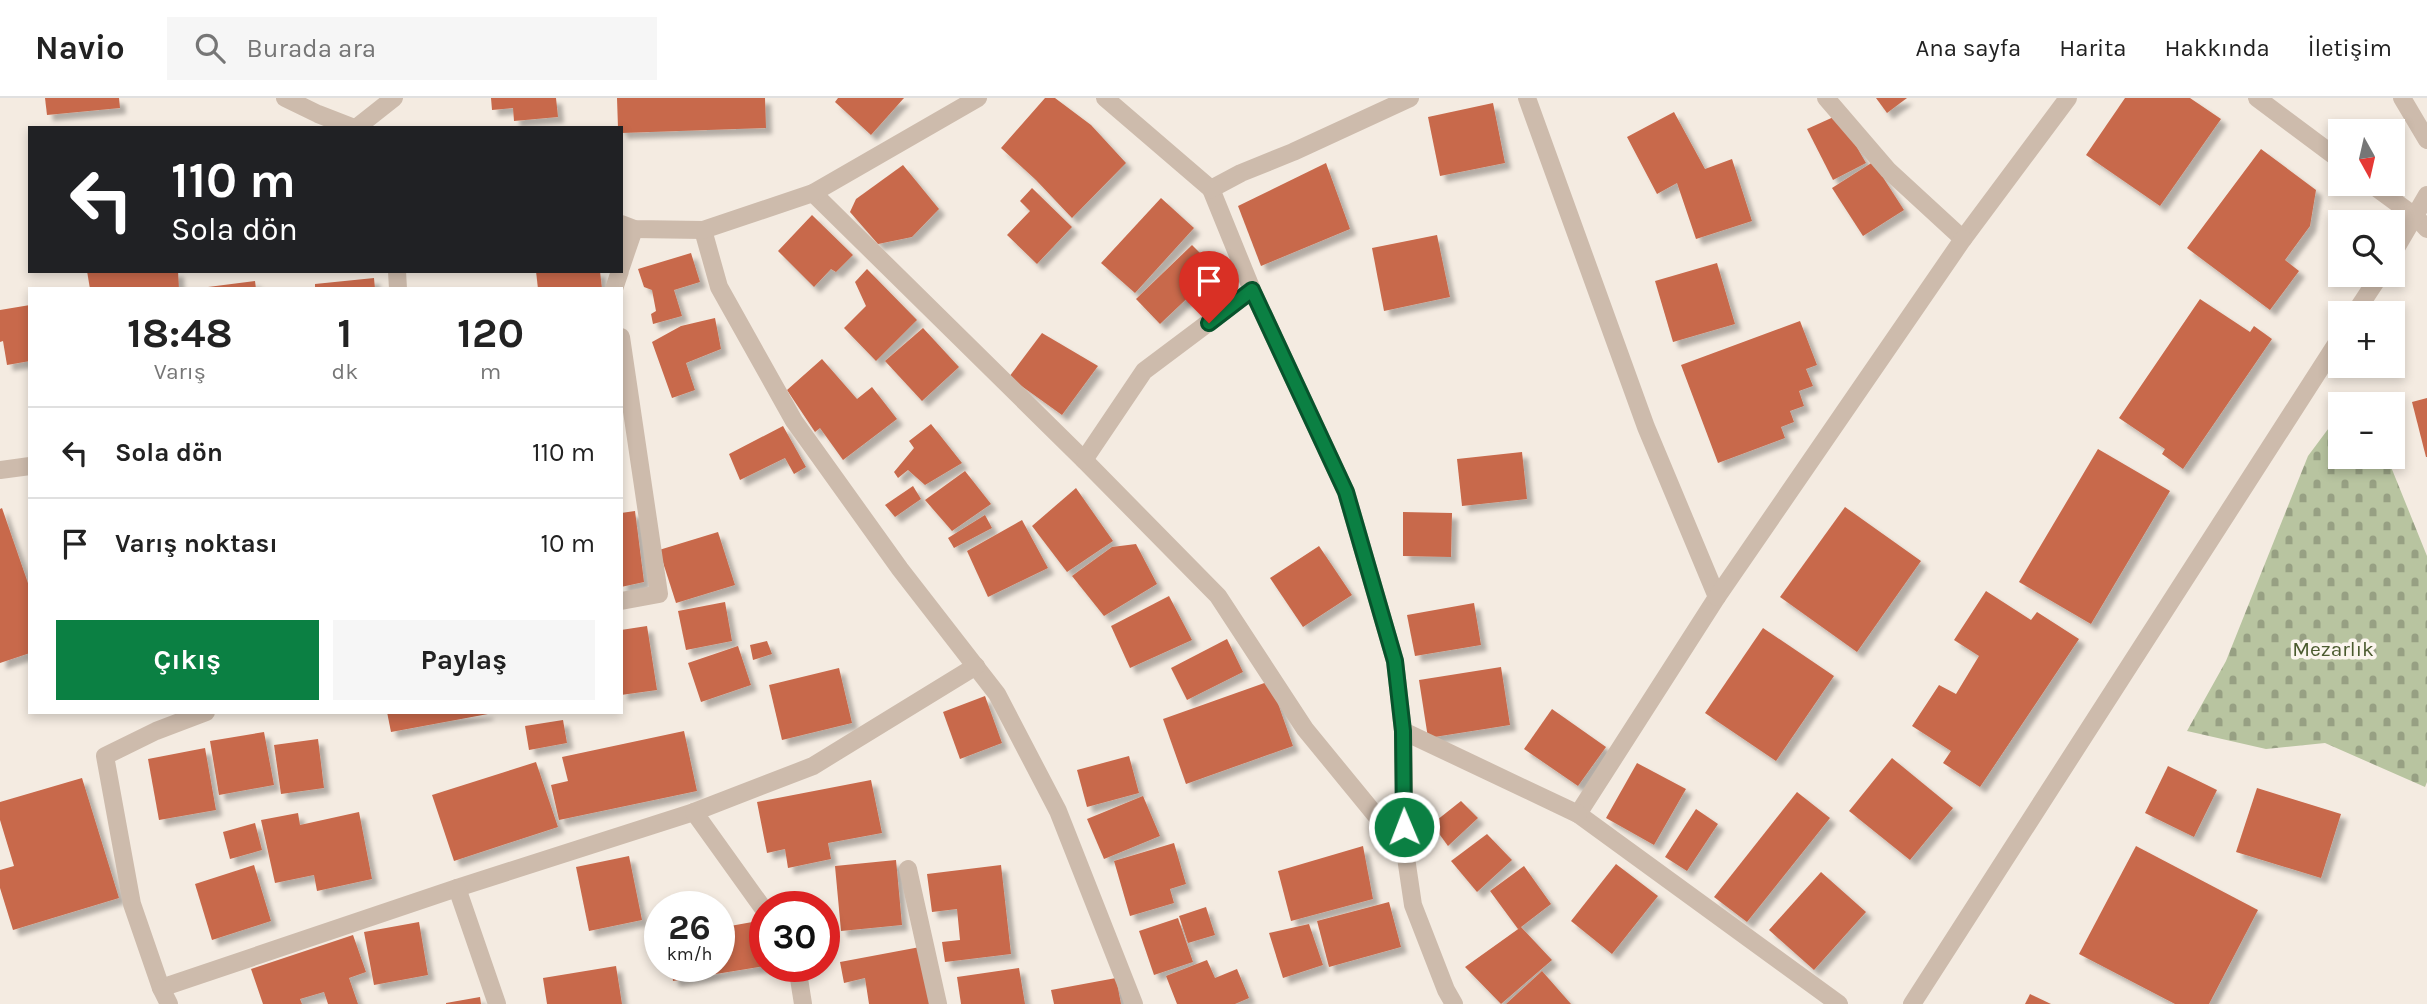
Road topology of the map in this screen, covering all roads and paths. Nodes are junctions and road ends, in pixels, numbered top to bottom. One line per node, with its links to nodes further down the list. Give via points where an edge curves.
1 (285, 98): 11 (street)
2 (394, 98): 12 (street)
3 (978, 98): 16 (street)
4 (1105, 98): 15 (street)
5 (1410, 98): 15 (street)
6 (1527, 98): 31 (street, via 1646,427)
7 (1826, 98): 22 (street, via 1888,170)
8 (2068, 98): 22 (street)
9 (2257, 98): 14 (street)
10 (2402, 98): 13 (street)
11 (350, 126)
12 (358, 126)
13 (2427, 140)
14 (2328, 151)
15 (1211, 189): 25 (street)
16 (813, 193): 21 (street); 28 (street)
17 (2427, 195): 19 (street)
18 (2387, 196): 19 (street)
19 (2422, 223): 23 (street)
20 (628, 226): 21 (street); 24 (street)
21 (703, 230): 33 (street, via 719,287 794,421)
22 (1963, 239): 31 (street)
23 (2405, 241)
24 (623, 257)
25 (1252, 290): 28 (street, via 1144,371); 35 (street, via 1346,492 1395,661)
26 (623, 351): 32 (street, via 659,594)
27 (2328, 357): 50 (street)
28 (1084, 460): 38 (street, via 1218,596 1304,729)
29 (28, 466): 30 (street)
30 (0, 470)
31 (1717, 597): 37 (street)
32 (623, 601)
33 (976, 666): 36 (street, via 813,766); 47 (street, via 997,694 1058,811)
34 (201, 714): 43 (street, via 105,756 132,904)
35 (1403, 731): 37 (street); 38 (street)
36 (694, 812): 40 (street); 41 (street)
37 (1578, 814): 49 (street)
38 (1405, 851): 48 (street, via 1413,905)
39 (908, 869): 46 (street)
40 (457, 888): 43 (street); 44 (street)
41 (751, 891)
42 (800, 982): 45 (street)
43 (165, 996)
44 (497, 1004)
45 (803, 1004)
46 (938, 1004)
47 (1133, 1004)
48 (1454, 1004)
49 (1839, 1004)
50 (1912, 1004)

